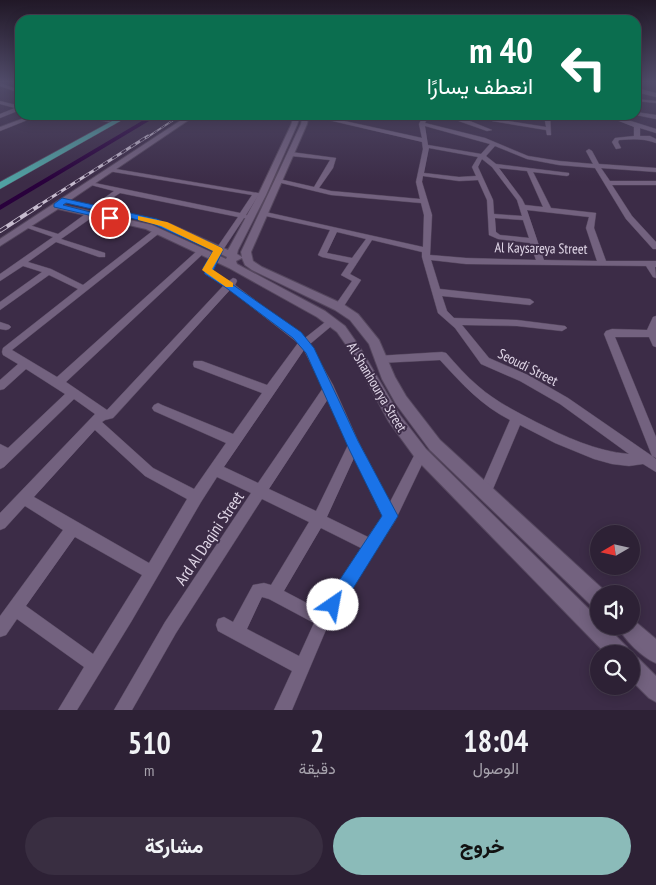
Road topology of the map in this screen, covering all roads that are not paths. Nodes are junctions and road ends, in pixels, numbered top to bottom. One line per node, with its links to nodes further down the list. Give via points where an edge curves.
1 (644, 115): 2 (street)
2 (656, 117)
3 (24, 120): 17 (street)
4 (109, 120): 37 (highway)
5 (119, 120): 42 (highway)
6 (185, 120): 31 (street)
7 (298, 120): 45 (street)
8 (304, 120): 27 (street)
9 (325, 120): 23 (street)
10 (424, 120): 23 (street, Seoudi Street)
11 (427, 120): 21 (street)
12 (461, 120): 18 (street)
13 (548, 120): 15 (street, via 549,132)
14 (620, 120): 16 (street)
15 (495, 121): 18 (street)
16 (637, 126): 19 (street); 20 (street)
17 (0, 129)
18 (489, 130): 21 (street)
19 (656, 131)
20 (637, 137): 22 (street); 25 (street, via 617,139)
21 (483, 139): 24 (street)
22 (656, 141)
23 (426, 143): 28 (street); 34 (street, Seoudi Street)
24 (494, 143): 28 (street); 30 (street, via 536,159)
25 (618, 148)
26 (589, 151): 30 (street)
27 (291, 154): 38 (street); 44 (street, via 334,159)
28 (482, 156): 29 (street); 36 (street, via 475,167)
29 (494, 166): 32 (street); 48 (street, via 517,195)
30 (597, 166): 33 (street); 39 (street)
31 (110, 170): 41 (street); 45 (street)
32 (529, 170): 35 (street); 49 (street)
33 (656, 170)
34 (420, 174): 36 (street); 46 (street, Seoudi Street)
35 (567, 174)
36 (479, 178): 53 (street, via 490,200)
37 (0, 179)
38 (279, 181): 44 (street); 51 (street)
39 (608, 183): 40 (street); 62 (street, via 629,217)
40 (656, 183)
41 (90, 184): 43 (street); 47 (street)
42 (0, 186)
43 (120, 190): 50 (street); 52 (street)
44 (315, 190): 46 (street)
45 (259, 195): 52 (street)
46 (425, 201): 64 (street, Seoudi Street, via 429,225)
47 (61, 203): 50 (street); 55 (street)
48 (522, 207): 49 (street); 54 (street)
49 (548, 210): 70 (street, via 593,215 590,228)
50 (92, 211): 57 (street); 59 (street); 65 (street, via 159,223)
51 (264, 213): 56 (street, Al Kaysareya Street); 73 (street, via 246,252)
52 (246, 216): 65 (street); 67 (street)
53 (491, 216): 54 (street); 60 (street, via 492,232 496,236)
54 (526, 218): 60 (street)
55 (26, 226): 59 (street); 61 (street)
56 (334, 230): 58 (street, Al Kaysareya Street); 68 (street, via 322,255)
57 (158, 231): 63 (street); 78 (street)
58 (370, 238): 64 (street, Al Kaysareya Street); 68 (street)
59 (57, 239): 66 (street); 71 (street)
60 (534, 241): 69 (street)
61 (0, 243)
62 (656, 247)
63 (201, 252): 65 (street); 92 (street)
64 (426, 253): 69 (street, Al Kaysareya Street, via 466,261); 79 (street, Seoudi Street)
65 (216, 254): 67 (street, Al Shanhourya Street); 77 (street, via 207,268 208,272)
66 (102, 255)
67 (232, 261): 73 (street); 84 (street, Al Shanhourya Street)
68 (354, 261): 82 (street, via 345,275 357,282)
69 (540, 261): 70 (street, Al Kaysareya Street)
70 (602, 262): 72 (street, Al Kaysareya Street)
71 (23, 263): 74 (street); 76 (street)
72 (652, 264): 75 (street)
73 (250, 265): 82 (street, Al Shanhourya Street)
74 (48, 271): 78 (street); 81 (street)
75 (656, 275)
76 (0, 278)
77 (231, 283): 88 (street); 98 (street, via 111,414)
78 (86, 289): 90 (street, via 8,348 7,352)
79 (436, 292): 80 (street); 85 (street, Seoudi Street, via 443,314)
80 (530, 302)
81 (0, 307)
82 (339, 307): 89 (street, Al Shanhourya Street, via 366,330)
83 (656, 319): 87 (street, via 651,330)
84 (332, 321): 88 (street); 104 (street, Al Shanhourya Street, via 349,339 394,418)
85 (450, 321): 86 (street); 105 (street, Seoudi Street, via 458,326 485,361 541,388)
86 (562, 328)
87 (655, 337): 103 (street, via 608,334)
88 (304, 342): 94 (street); 95 (street)
89 (380, 359): 99 (street, via 442,356 485,399); 110 (street, Al Shanhourya Street, via 416,422 458,468)
90 (25, 364): 92 (street); 93 (street)
91 (198, 364): 95 (street)
92 (58, 383): 96 (street)
93 (0, 386)
94 (329, 388): 101 (street); 109 (street, Ard Al Daqini Street)
95 (270, 391): 100 (street)
96 (72, 394): 98 (street); 102 (street)
97 (158, 408): 100 (street)
98 (99, 418): 111 (street, via 149,472); 112 (street)
99 (517, 418): 105 (street, via 605,457); 110 (street)
100 (235, 441): 108 (street)
101 (354, 445): 113 (street); 114 (street)
102 (4, 452): 106 (street)
103 (656, 452)
104 (421, 454): 113 (street); 125 (street, Al Shanhourya Street)
105 (645, 458): 107 (street, Seoudi Street)
106 (0, 464)
107 (656, 466)
108 (215, 469): 109 (street); 111 (street)
109 (262, 490): 114 (street); 132 (street, Ard Al Daqini Street, via 204,575)
110 (485, 491): 119 (street, Al Shanhourya Street)
111 (196, 497): 118 (street)
112 (24, 498): 115 (street); 116 (street)
113 (390, 516): 117 (street)
114 (318, 519): 117 (street); 120 (street)
115 (0, 523)
116 (73, 528): 118 (street); 121 (street)
117 (372, 546): 122 (street)
118 (152, 573): 127 (street)
119 (590, 590)
120 (274, 594): 122 (street); 128 (street, via 258,590 231,628)
121 (15, 608): 123 (street); 127 (street)
122 (323, 620): 128 (street)
123 (0, 629)
124 (637, 635): 126 (street)
125 (611, 645)
126 (656, 653)
127 (95, 665): 131 (street)
128 (302, 666): 133 (street)
129 (640, 674): 130 (street)
130 (656, 690)
131 (66, 710)
132 (123, 710)
133 (283, 710)

